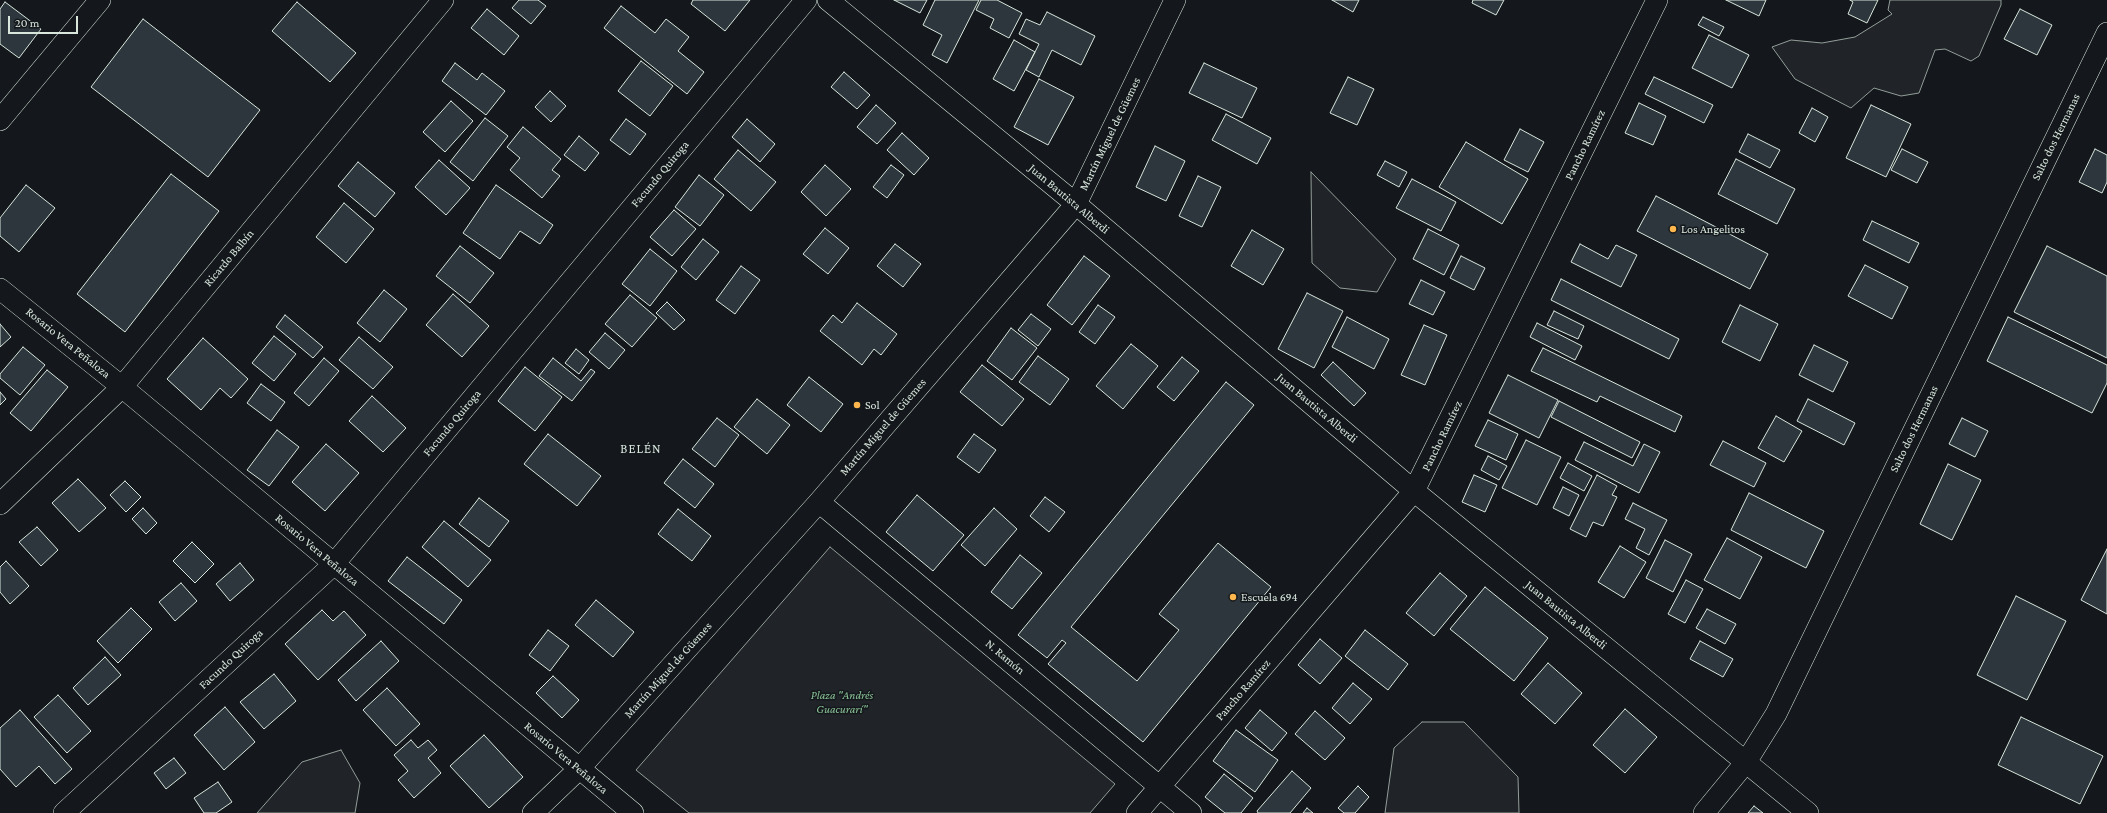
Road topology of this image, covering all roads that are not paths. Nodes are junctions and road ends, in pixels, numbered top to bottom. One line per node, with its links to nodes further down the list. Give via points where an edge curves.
1 (100, 0): 8 (street)
2 (443, 0): 11 (street, Ricardo Balbín)
3 (806, 0): 15 (street, Facundo Quiroga)
4 (828, 0): 9 (street, Juan Bautista Alberdi)
5 (1175, 0): 9 (street, Martín Miguel de Güemes)
6 (1657, 0): 12 (street, Pancho Ramírez)
7 (2107, 33): 16 (street, Salto dos Hermanas, via 1776,714)
8 (0, 120)
9 (1076, 204): 12 (street, Juan Bautista Alberdi); 13 (street, Martín Miguel de Güemes)
10 (0, 289): 11 (street, Rosario Vera Peñaloza)
11 (122, 387): 14 (street, Ricardo Balbín); 15 (street, Rosario Vera Peñaloza)
12 (1414, 491): 16 (street, Juan Bautista Alberdi); 18 (street, Pancho Ramírez)
13 (818, 502): 17 (street, Martín Miguel de Güemes); 18 (street, N. Ramón)
14 (0, 504)
15 (334, 564): 17 (street, Rosario Vera Peñaloza); 19 (street, Facundo Quiroga)
16 (1746, 762): 24 (street, Salto dos Hermanas); 25 (street, Juan Bautista Alberdi)
17 (579, 769): 20 (street, Martín Miguel de Güemes); 21 (street, Rosario Vera Peñaloza)
18 (1160, 787): 22 (street, Pancho Ramírez); 23 (street, N. Ramón)
19 (64, 813)
20 (533, 813)
21 (633, 813)
22 (1137, 813)
23 (1191, 813)
24 (1704, 813)
25 (1808, 813)

